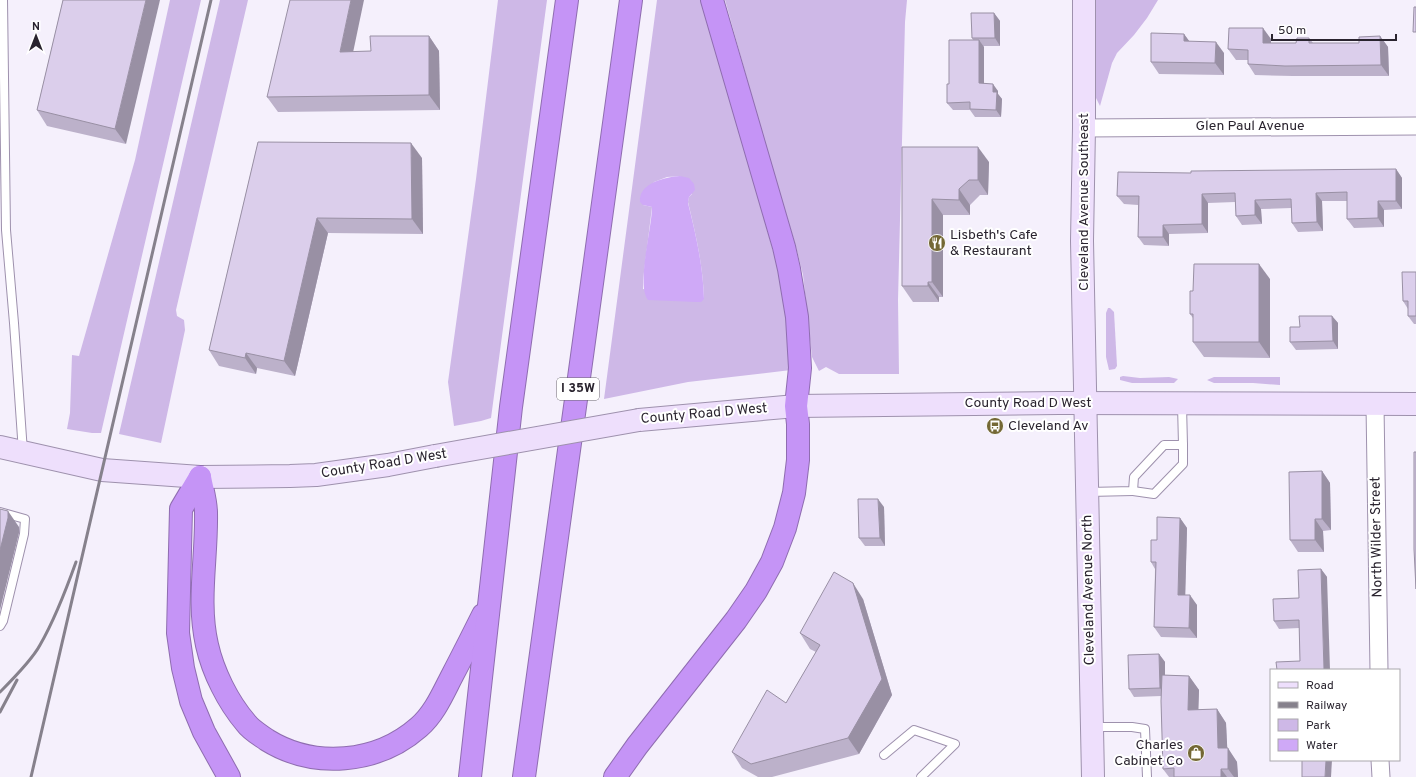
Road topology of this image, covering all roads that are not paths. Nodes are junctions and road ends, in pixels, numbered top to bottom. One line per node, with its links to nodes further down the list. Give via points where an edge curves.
1 (3, 0): 15 (lane, via 6,230)
2 (567, 0): 20 (highway, via 511,407)
3 (631, 0): 28 (highway, I 35W)
4 (712, 0): 12 (highway, via 789,270 797,317 800,368)
5 (1084, 0): 7 (street, Cleveland Avenue Southeast)
6 (1416, 126): 7 (street, Glen Paul Avenue)
7 (1084, 128): 8 (street, Cleveland Avenue Southeast, via 1082,240)
8 (1086, 403): 9 (street, County Road D West); 12 (street, County Road D West); 18 (street, Cleveland Avenue North)
9 (1182, 403): 10 (street, County Road D West); 13 (lane)
10 (1375, 404): 11 (street, County Road D West); 22 (street, North Wilder Street)
11 (1416, 404)
12 (796, 406): 16 (street, County Road D West, bridge, via 639,420 388,465 316,474 283,477); 29 (highway, via 798,460 794,493 785,528 772,562 736,620 637,746)
13 (1183, 445): 17 (lane, via 1164,445 1134,477); 17 (lane, via 1183,464 1154,494)
14 (0, 447): 15 (street, County Road D West)
15 (23, 452): 16 (street, County Road D West, via 102,470)
16 (200, 477): 20 (highway, via 206,511 202,616 207,646 230,700 246,724 277,746 297,754 339,759 363,756 404,739 434,711); 26 (highway, via 181,509 178,633 191,701 204,732)
17 (1133, 491): 18 (lane)
18 (1088, 492): 23 (street, Cleveland Avenue North)
19 (0, 512): 21 (lane, via 25,519 24,534)
20 (489, 604): 27 (highway)
21 (0, 626)
22 (1379, 669)
23 (1092, 727): 31 (street, Cleveland Avenue North); 32 (lane, via 1145,729)
24 (884, 755): 30 (lane, via 914,730 954,744)
25 (1380, 761): 33 (street)
26 (229, 777)
27 (470, 777)
28 (524, 777)
29 (616, 777)
30 (921, 777)
31 (1093, 777)
32 (1147, 777)
33 (1381, 777)

